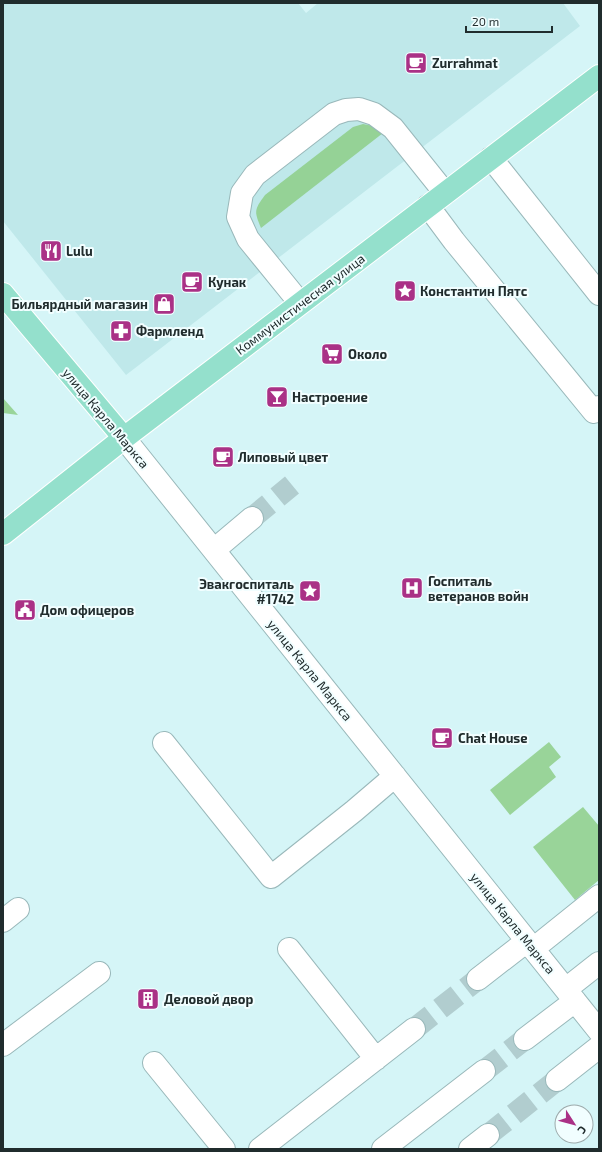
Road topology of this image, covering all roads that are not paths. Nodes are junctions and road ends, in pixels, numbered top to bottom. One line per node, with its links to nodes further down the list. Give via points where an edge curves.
1 (599, 76): 2 (main road, Коммунистическая улица)
2 (491, 158): 3 (main road, Коммунистическая улица); 6 (street)
3 (445, 193): 4 (main road, Коммунистическая улица); 7 (street, via 393,128 374,114 359,109 334,114 255,175 242,193 238,217 248,239)
4 (428, 206): 7 (main road, Коммунистическая улица); 8 (street, via 594,412)
5 (3, 294): 9 (main road, улица Карла Маркса)
6 (599, 294)
7 (300, 303): 9 (main road, Коммунистическая улица)
8 (599, 407)
9 (124, 438): 11 (main road, Коммунистическая улица); 12 (street, улица Карла Маркса)
10 (252, 518): 12 (street)
11 (3, 534)
12 (214, 550): 14 (street, улица Карла Маркса)
13 (164, 743): 14 (street, via 271,877)
14 (395, 776): 16 (street, улица Карла Маркса)
15 (599, 896): 16 (street)
16 (530, 945): 20 (street); 21 (street, улица Карла Маркса)
17 (288, 949): 27 (street)
18 (599, 963): 21 (street)
19 (99, 973): 25 (street)
20 (478, 979)
21 (570, 995): 23 (street, улица Карла Маркса); 24 (street)
22 (414, 1029): 27 (street)
23 (599, 1031)
24 (525, 1039)
25 (3, 1045)
26 (599, 1048): 30 (street)
27 (376, 1059): 33 (street)
28 (154, 1063): 32 (street)
29 (484, 1071): 34 (street)
30 (557, 1080)
31 (488, 1135): 35 (street)
32 (224, 1149)
33 (260, 1149)
34 (383, 1149)
35 (470, 1149)

